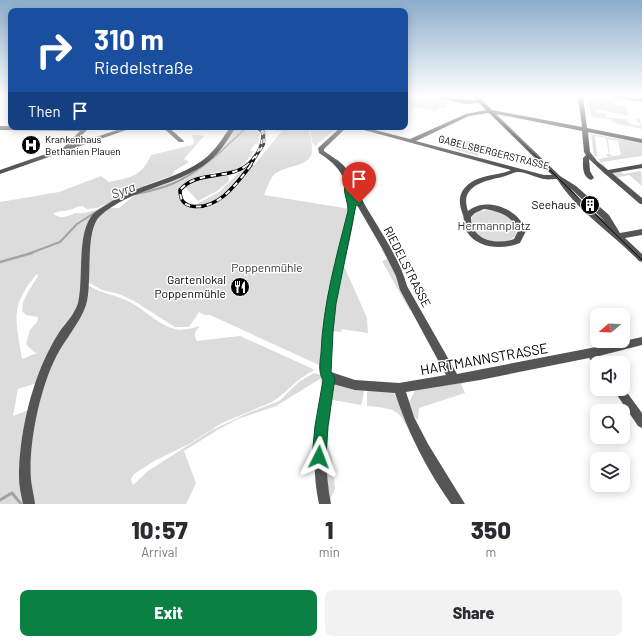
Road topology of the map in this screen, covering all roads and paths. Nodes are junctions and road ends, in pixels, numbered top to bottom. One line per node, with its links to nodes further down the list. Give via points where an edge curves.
1 (458, 120): 13 (street)
2 (499, 120): 23 (street)
3 (535, 120): 5 (street)
4 (584, 120): 5 (street)
5 (585, 129): 14 (street); 16 (street, via 586,149)
6 (83, 130): 15 (street)
7 (124, 130): 15 (street)
8 (169, 130): 12 (street)
9 (231, 130): 39 (street, via 200,165 128,195 92,222 85,262 84,295 78,312 58,342 43,374 27,444 25,478)
10 (341, 130): 25 (street, RIEDELSTRASSE, via 321,148 321,152 338,163)
11 (368, 130): 13 (street, GABELSBERGERSTRASSE)
12 (182, 141)
13 (411, 141): 20 (street, GABELSBERGERSTRASSE)
14 (642, 141)
15 (65, 149): 21 (street)
16 (590, 155): 17 (street); 18 (street, via 586,158)
17 (595, 162): 18 (street); 22 (street)
18 (586, 164): 24 (street)
19 (642, 166): 22 (street)
20 (517, 170): 23 (street, GABELSBERGERSTRASSE, via 544,177); 27 (street, via 486,178 472,186 465,193 462,204)
21 (0, 172)
22 (606, 172): 26 (street)
23 (558, 177): 29 (street, via 606,217)
24 (590, 178)
25 (350, 181): 34 (street, via 347,190 352,211 338,264 327,332 326,374); 35 (street, RIEDELSTRASSE, via 359,203 386,248 403,287)
26 (642, 202)
27 (467, 216): 27 (street, via 470,230 488,242 510,244 517,241 521,235 517,220 500,210 480,208)
28 (642, 232): 29 (street)
29 (618, 236): 30 (street)
30 (642, 259)
31 (642, 341): 32 (street, HARTMANNSTRASSE)
32 (591, 353): 33 (street); 35 (street, HARTMANNSTRASSE)
33 (593, 356)
34 (329, 378): 36 (street, HARTMANNSTRASSE, via 355,385); 40 (street, via 319,448 321,490)
35 (454, 379): 36 (street, HARTMANNSTRASSE)
36 (400, 388): 41 (street, via 428,458)
37 (623, 396): 38 (street)
38 (642, 422)
39 (29, 504)
40 (325, 504)
41 (459, 504)

